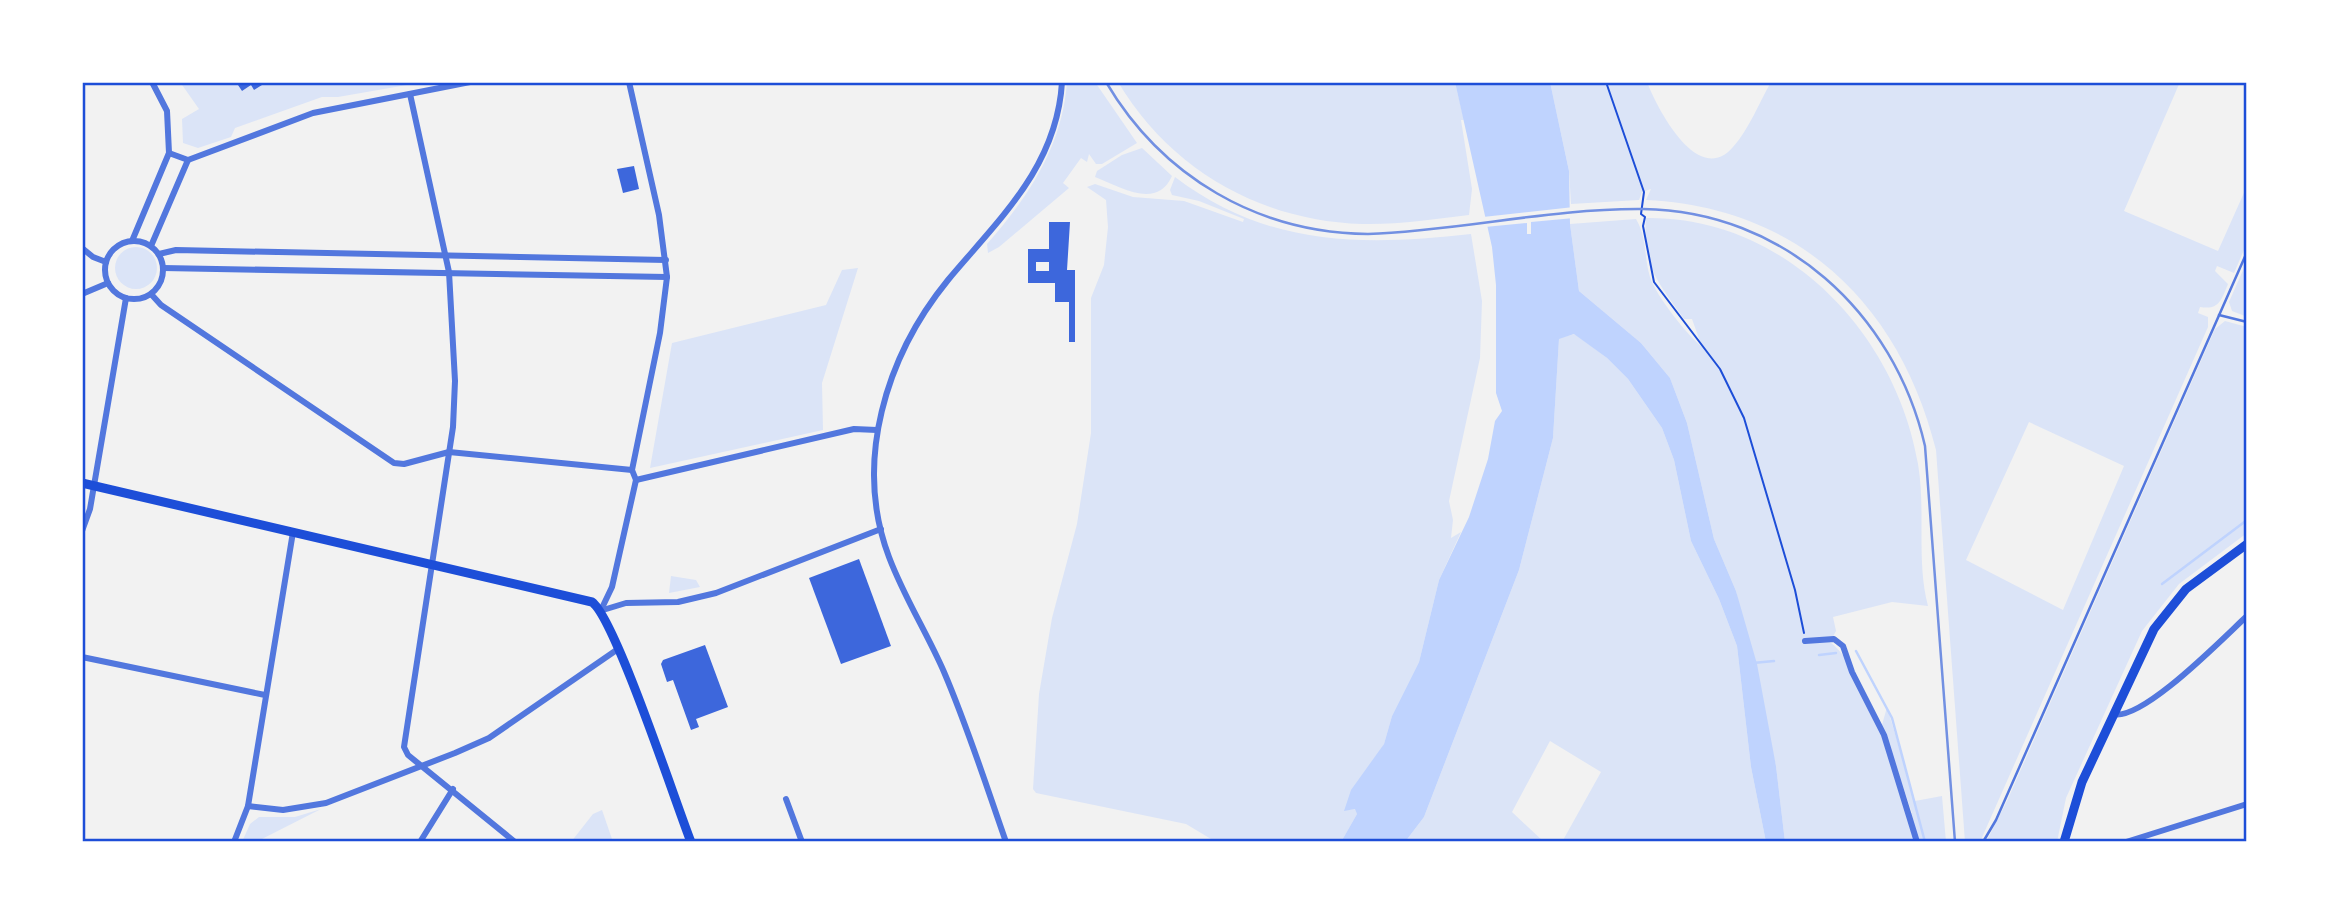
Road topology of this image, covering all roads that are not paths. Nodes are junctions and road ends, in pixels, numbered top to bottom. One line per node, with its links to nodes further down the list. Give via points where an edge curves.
1 (152, 82): 6 (street, via 167,111)
2 (470, 82): 5 (street)
3 (629, 82): 14 (street)
4 (1062, 82): 25 (street, via 1055,124 1039,166 1012,208 919,318 889,382)
5 (410, 94): 7 (street, via 313,113); 13 (street)
6 (169, 153): 7 (street); 8 (street)
7 (188, 160): 9 (street)
8 (132, 241): 9 (street); 15 (street, via 115,247)
9 (151, 246): 12 (street)
10 (82, 248): 15 (street)
11 (2247, 252): 23 (lane)
12 (159, 254): 13 (street, via 176,250); 16 (street)
13 (444, 256): 14 (street); 17 (street)
14 (666, 260): 18 (street)
15 (106, 262): 19 (street)
16 (163, 268): 17 (street); 21 (street, via 161,282)
17 (449, 272): 18 (street); 26 (street, via 455,381)
18 (667, 277): 27 (street)
19 (108, 283): 20 (street); 22 (street)
20 (82, 294)
21 (151, 294): 22 (street); 26 (street, via 385,459 401,464)
22 (127, 298): 30 (street)
23 (2218, 315): 24 (lane); 55 (lane)
24 (2247, 322)
25 (877, 430): 28 (street, via 853,429); 31 (street)
26 (449, 453): 27 (street); 35 (street)
27 (632, 470): 28 (street)
28 (636, 480): 36 (street, via 612,587)
29 (82, 483): 30 (main road)
30 (93, 485): 32 (street); 33 (main road)
31 (881, 529): 36 (street, via 716,593); 53 (street, via 893,567 960,713)
32 (82, 531)
33 (293, 531): 35 (main road); 41 (street)
34 (2247, 544): 42 (main road, via 2186,589 2165,612 2143,647)
35 (431, 564): 36 (main road, via 586,600); 43 (street, via 404,747)
36 (601, 610): 39 (main road)
37 (2247, 616): 42 (street, via 2162,692 2122,715)
38 (1805, 641): 54 (street, via 1834,639 1843,646 1884,735)
39 (618, 649): 43 (street, via 489,738); 51 (main road)
40 (82, 657): 41 (street)
41 (265, 695): 47 (street)
42 (2113, 714): 56 (main road, via 2074,801)
43 (421, 764): 44 (street); 47 (street, via 326,803 283,810)
44 (453, 789): 49 (street); 50 (street)
45 (786, 799): 52 (street)
46 (2247, 804): 57 (street)
47 (248, 806): 48 (street)
48 (234, 842)
49 (420, 842)
50 (515, 842)
51 (691, 842)
52 (802, 842)
53 (1006, 842)
54 (1917, 842)
55 (1983, 842)
56 (2064, 842)
57 (2126, 842)

